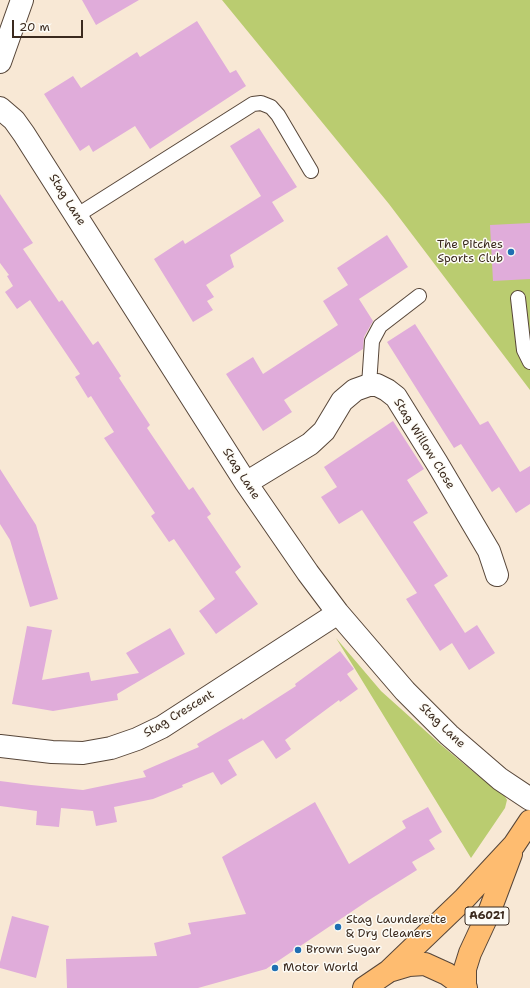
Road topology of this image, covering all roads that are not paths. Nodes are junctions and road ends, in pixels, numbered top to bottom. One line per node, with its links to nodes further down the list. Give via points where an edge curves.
1 (22, 0): 2 (street)
2 (0, 62)
3 (0, 108): 5 (street, Stag Lane, via 14,120 24,134)
4 (311, 171): 5 (lane, via 278,115 261,103 252,104)
5 (76, 216): 10 (street, Stag Lane)
6 (419, 296): 9 (lane, via 380,326 372,341)
7 (518, 298): 8 (lane, via 524,350)
8 (530, 362)
9 (369, 385): 10 (street, via 355,390 342,401 324,431 310,444); 11 (street, Stag Willow Close, via 377,385 396,397 489,551)
10 (246, 483): 12 (street, Stag Lane)
11 (497, 575)
12 (338, 613): 13 (street, Stag Crescent, via 162,727 137,739 83,753); 14 (street, Stag Lane, via 405,691 450,735 500,778)
13 (0, 746)
14 (530, 799)
15 (530, 821): 16 (main road, A6021)
16 (514, 845): 17 (main road, A6021, via 464,899); 19 (main road, A6021, via 490,910 470,953 465,969)
17 (389, 971): 18 (main road, A6021); 19 (main road, A6021, via 409,965 426,964 447,974)
18 (364, 988)
19 (466, 988)

